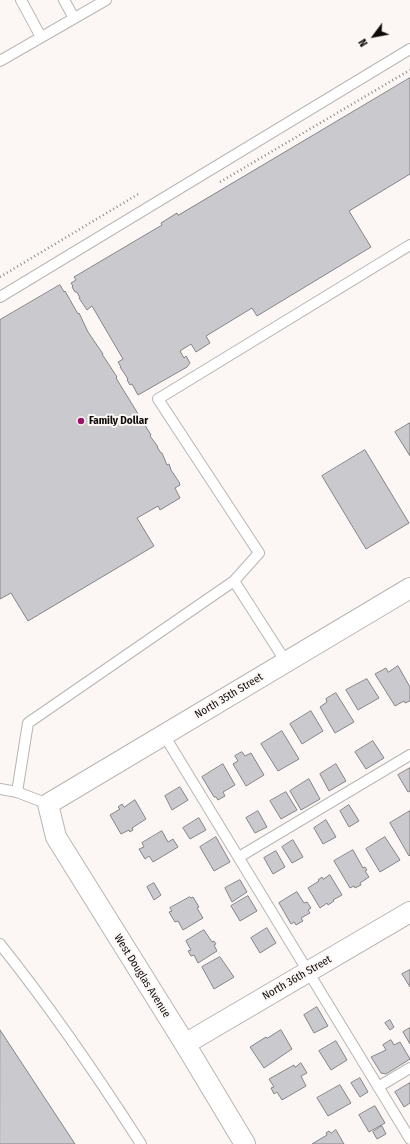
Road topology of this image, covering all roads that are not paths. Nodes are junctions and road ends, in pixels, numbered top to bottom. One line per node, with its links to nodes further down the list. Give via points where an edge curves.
1 (21, 0): 5 (lane)
2 (64, 0): 4 (lane)
3 (106, 0): 4 (lane)
4 (74, 18): 5 (lane)
5 (42, 37): 7 (lane)
6 (410, 49): 9 (lane)
7 (0, 61)
8 (410, 245): 10 (lane, via 158,399 259,553)
9 (0, 297)
10 (234, 581): 12 (lane); 16 (lane, via 28,723)
11 (410, 588): 12 (street, North 35th Street)
12 (286, 662): 13 (street, North 35th Street)
13 (164, 735): 17 (street, North 35th Street); 18 (lane)
14 (410, 755): 18 (lane)
15 (0, 789): 16 (lane)
16 (17, 792): 17 (lane)
17 (48, 804): 22 (street, West Douglas Avenue, via 56,837)
18 (239, 857): 21 (lane)
19 (410, 912): 21 (street, North 36th Street)
20 (0, 944): 26 (lane, via 104,1086)
21 (309, 971): 22 (street, North 36th Street); 24 (lane)
22 (185, 1044): 27 (street, West Douglas Avenue)
23 (410, 1068): 24 (lane)
24 (378, 1087): 25 (lane)
25 (410, 1139)
26 (141, 1144)
27 (245, 1144)

